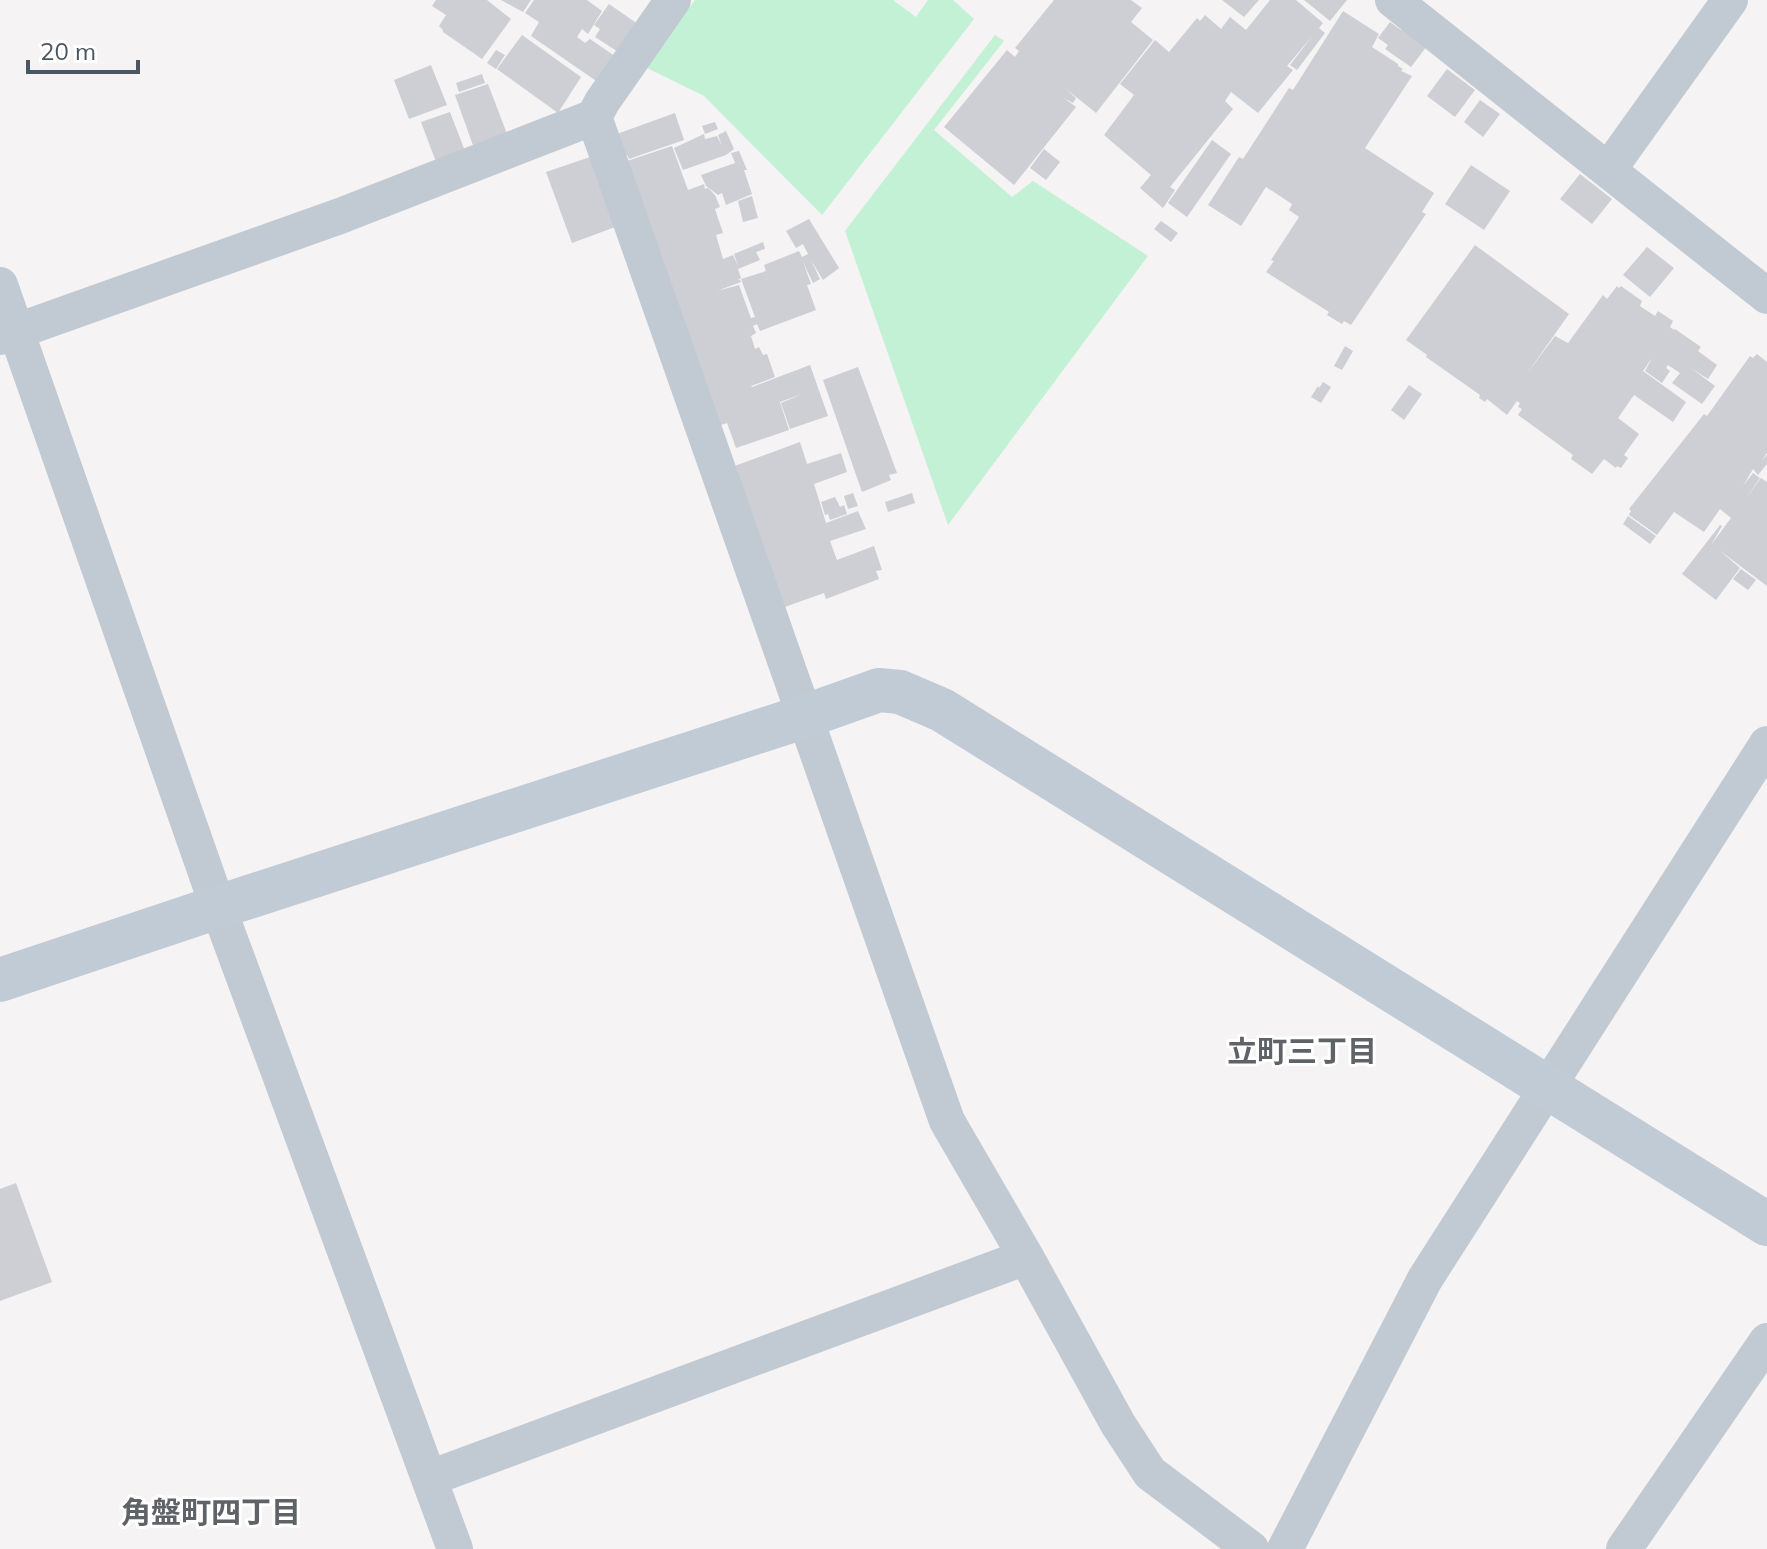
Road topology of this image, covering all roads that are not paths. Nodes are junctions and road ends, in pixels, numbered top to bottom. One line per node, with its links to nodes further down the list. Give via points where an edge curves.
1 (673, 0): 4 (street)
2 (1393, 0): 5 (street)
3 (1730, 0): 5 (street)
4 (594, 117): 8 (street, via 340,216); 9 (street)
5 (1609, 169): 7 (street)
6 (0, 285): 8 (street)
7 (1767, 296)
8 (8, 334): 11 (street)
9 (806, 716): 11 (street); 13 (street, via 879,690 900,692 942,710); 15 (street, via 947,1121)
10 (1767, 744): 13 (street)
11 (218, 907): 12 (street); 17 (street)
12 (0, 980)
13 (1547, 1087): 14 (street); 20 (street, via 1425,1279)
14 (1767, 1224)
15 (1026, 1257): 17 (street); 19 (street, via 1150,1473)
16 (1767, 1341): 21 (street)
17 (430, 1478): 18 (street)
18 (455, 1549)
19 (1251, 1549)
20 (1285, 1549)
21 (1624, 1549)

